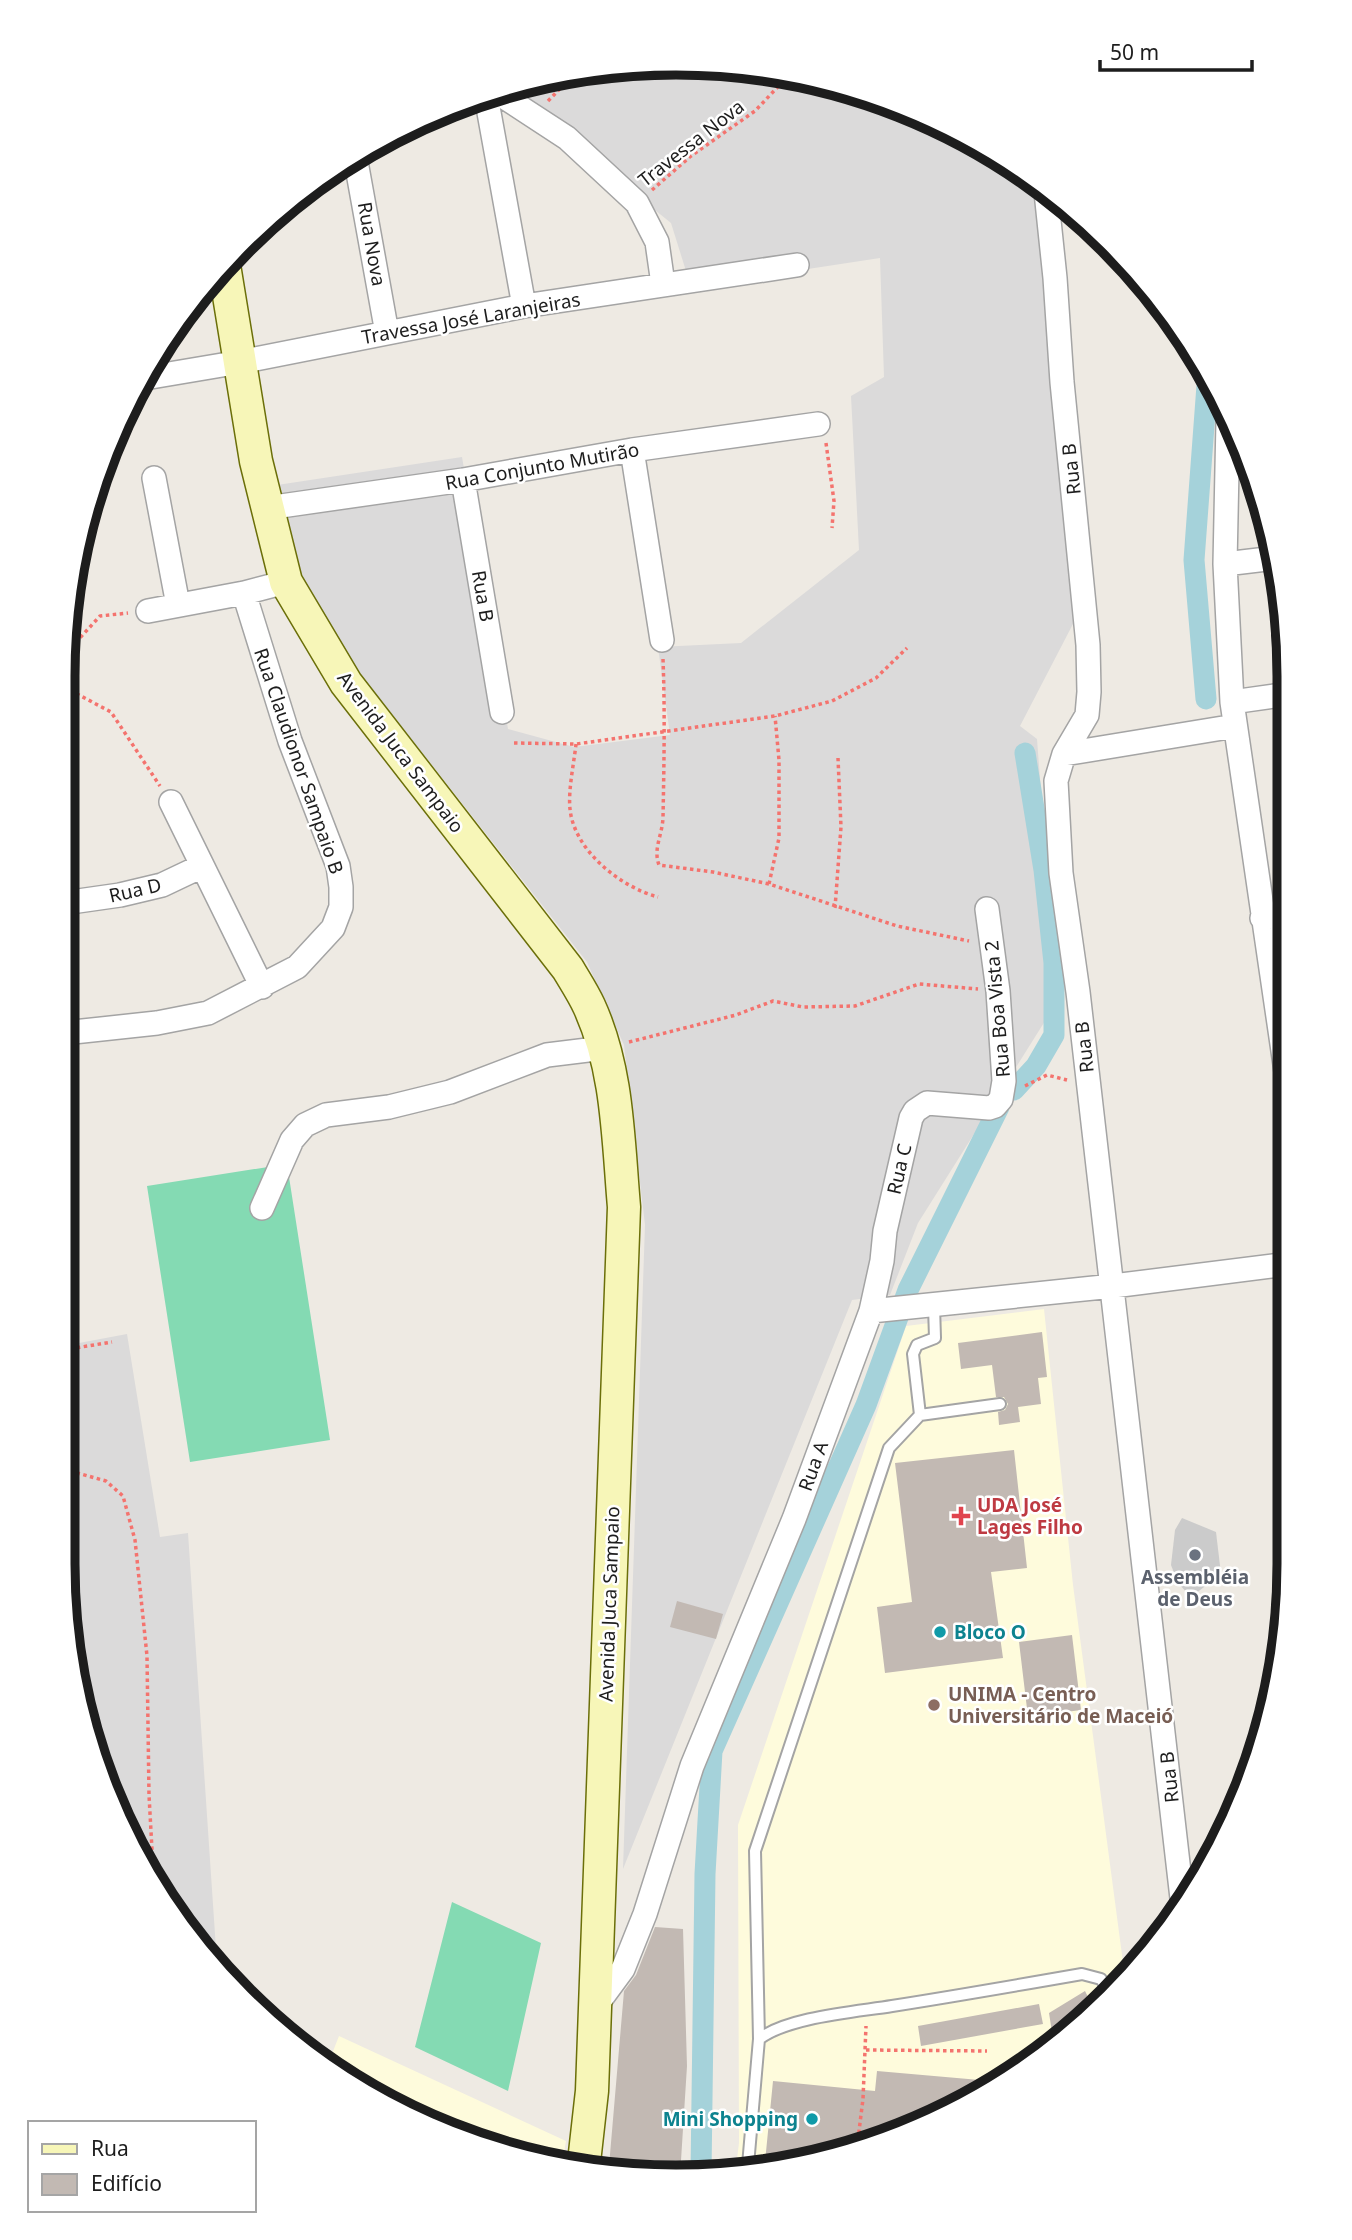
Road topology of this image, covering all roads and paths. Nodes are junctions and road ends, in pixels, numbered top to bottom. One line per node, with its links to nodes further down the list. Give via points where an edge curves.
1 (780, 85): 7 (path, Travessa Nova, via 755,111 691,156)
2 (562, 86): 5 (path)
3 (509, 99): 5 (street)
4 (488, 106): 12 (street)
5 (535, 115): 7 (street)
6 (357, 167): 13 (street, Rua Nova)
7 (637, 203): 11 (street, via 657,242)
8 (1047, 203): 41 (street, Rua B, via 1088,645 1087,715)
9 (797, 265): 11 (street, Travessa José Laranjeiras)
10 (226, 278): 14 (main road, Avenida Juca Sampaio)
11 (663, 284): 12 (street, Travessa José Laranjeiras)
12 (524, 306): 13 (street, Travessa José Laranjeiras)
13 (387, 333): 14 (street, Travessa José Laranjeiras)
14 (240, 362): 15 (street, Travessa José Laranjeiras); 21 (main road, Avenida Juca Sampaio)
15 (156, 376)
16 (818, 424): 18 (street, Rua Conjunto Mutirão); 22 (path, via 825,436 834,501)
17 (1228, 438): 24 (street)
18 (632, 450): 20 (street, Rua Conjunto Mutirão); 29 (street)
19 (154, 478): 27 (street)
20 (463, 480): 21 (street, Rua Conjunto Mutirão); 35 (street, Rua B)
21 (267, 508): 25 (main road, Avenida Juca Sampaio)
22 (832, 528)
23 (1265, 559): 24 (street)
24 (1225, 564): 34 (street)
25 (286, 582): 26 (street); 57 (main road, Avenida Juca Sampaio, via 345,683 568,969 589,1006)
26 (244, 593): 27 (street); 53 (street, Rua Claudionor Sampaio B, via 290,741 338,866 341,887 341,907 333,928 297,967)
27 (178, 606): 28 (street)
28 (148, 611): 30 (path, via 100,616)
29 (662, 640): 38 (path)
30 (77, 646)
31 (907, 648): 36 (path, via 876,678 832,701)
32 (75, 693): 43 (path, via 111,712)
33 (1277, 696): 34 (street)
34 (1232, 702): 37 (street)
35 (502, 712)
36 (775, 716): 38 (path); 45 (path, via 779,838)
37 (1235, 726): 41 (street); 51 (street)
38 (666, 733): 40 (path); 45 (path, via 662,832 655,855 659,865)
39 (514, 743): 40 (path)
40 (576, 744): 46 (path, via 570,809 581,841 606,868 641,892)
41 (1064, 754): 63 (street, Rua B, via 1056,782 1061,873)
42 (838, 758): 48 (path, via 841,827)
43 (171, 803): 44 (street)
44 (202, 866): 47 (street, Rua D, via 162,885); 53 (street)
45 (769, 884): 48 (path)
46 (658, 897)
47 (75, 901)
48 (835, 908): 52 (path)
49 (987, 909): 52 (street, Rua Boa Vista 2)
50 (1277, 916): 51 (street)
51 (1262, 918): 55 (street)
52 (992, 946): 54 (street, Rua Boa Vista 2)
53 (262, 987): 56 (street, Rua Claudionor Sampaio B, via 208,1013)
54 (998, 991): 57 (path, via 919,984 855,1006 803,1007 773,1002); 60 (street, Rua Boa Vista 2, via 1004,1090)
55 (1277, 1014)
56 (75, 1032)
57 (604, 1048): 61 (street, via 547,1055 450,1092 315,1120 292,1140); 74 (main road, Avenida Juca Sampaio, via 614,1091 624,1207)
58 (1047, 1075): 59 (path)
59 (1062, 1078)
60 (995, 1105): 65 (street, Rua C, via 927,1103 911,1118 885,1231)
61 (262, 1208)
62 (1277, 1265): 63 (street)
63 (1113, 1286): 64 (street); 72 (street, Rua B)
64 (925, 1306): 65 (street); 69 (lane, via 935,1338 917,1345 913,1354)
65 (879, 1310): 74 (street, Rua A, via 692,1766 623,1969)
66 (112, 1342): 67 (path)
67 (75, 1348)
68 (1000, 1404): 69 (lane)
69 (920, 1415): 76 (lane, via 889,1448 757,1842)
70 (75, 1472): 71 (path, via 106,1481 123,1496 135,1540 147,1656)
71 (152, 1858)
72 (1182, 1888)
73 (1105, 1985): 75 (lane, via 1101,1979 1082,1974)
74 (595, 2007): 80 (main road, Avenida Juca Sampaio)
75 (866, 2009): 76 (lane, via 786,2025); 77 (path)
76 (759, 2039): 81 (lane)
77 (866, 2050): 78 (path); 79 (path)
78 (987, 2051)
79 (858, 2136)
80 (584, 2158)
81 (748, 2160)

